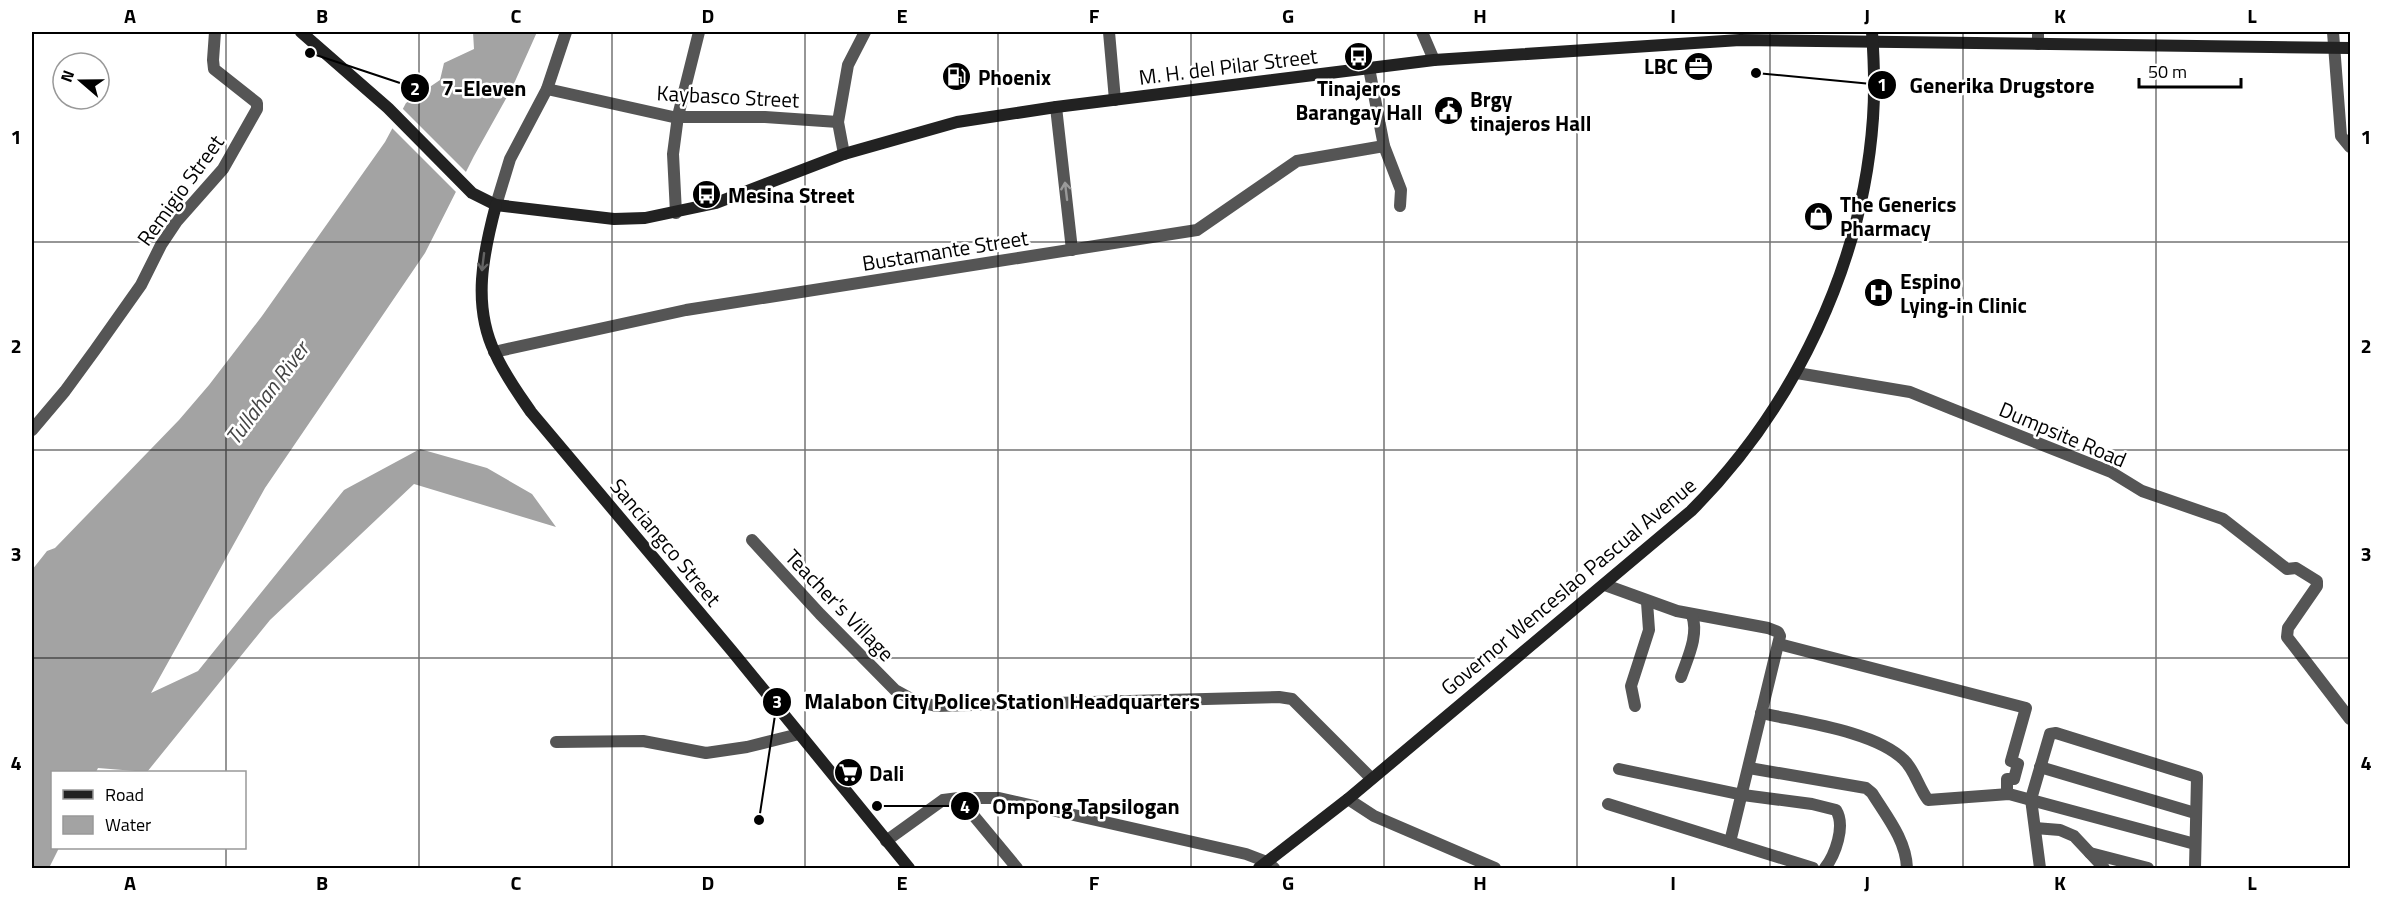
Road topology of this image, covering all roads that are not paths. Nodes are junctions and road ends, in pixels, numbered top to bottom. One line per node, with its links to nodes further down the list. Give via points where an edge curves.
1 (215, 32): 29 (street, Remigio Street, via 214,69 257,103 257,109 223,169 177,221 141,285)
2 (301, 32): 23 (main road, M. H. del Pilar Street, via 388,108 465,186)
3 (566, 32): 15 (street)
4 (699, 32): 18 (street)
5 (865, 32): 19 (street, via 848,65)
6 (1109, 32): 16 (street)
7 (1422, 32): 13 (street)
8 (2333, 32): 12 (street)
9 (1873, 37): 10 (main road, M. H. del Pilar Street); 13 (main road, M. H. del Pilar Street, via 1740,40); 28 (main road, Governor Wenceslao Pascual Avenue, via 1873,120 1855,226)
10 (2038, 38): 12 (main road, M. H. del Pilar Street)
11 (2350, 48): 12 (main road, M. H. del Pilar Street)
12 (2334, 49): 21 (street, via 2341,136)
13 (1434, 60): 14 (main road, M. H. del Pilar Street)
14 (1369, 68): 16 (main road, M. H. del Pilar Street); 20 (street)
15 (547, 89): 18 (street, Kaybasco Street); 23 (street, via 510,159)
16 (1115, 100): 17 (main road, M. H. del Pilar Street)
17 (1056, 107): 22 (main road, M. H. del Pilar Street, via 957,122); 26 (street, one-way to 17)
18 (678, 116): 19 (street, Kaybasco Street); 25 (street, via 673,154)
19 (838, 122): 22 (street)
20 (1384, 146): 24 (street, via 1401,190); 26 (street, Bustamante Street, via 1297,161 1197,230)
21 (2350, 147)
22 (844, 154): 25 (main road, M. H. del Pilar Street, via 716,203)
23 (496, 205): 25 (main road, M. H. del Pilar Street, via 614,219); 27 (main road, Sanciangco Street, one-way to 27, via 481,276 481,299)
24 (1401, 206)
25 (676, 213)
26 (1072, 250): 27 (street, Bustamante Street, via 686,310)
27 (494, 352): 39 (main road, Sanciangco Street, via 531,412)
28 (1797, 374): 31 (main road, Governor Wenceslao Pascual Avenue, via 1713,489); 38 (street, Dumpsite Road, via 1911,392 2111,472 2142,491 2223,519 2287,569 2296,568 2317,581 2318,586 2288,628 2287,637)
29 (32, 430)
30 (752, 540): 44 (street, Teacher's Village, via 895,690 915,701 936,706 1292,699)
31 (1605, 585): 32 (street); 44 (main road, Governor Wenceslao Pascual Avenue)
32 (1647, 602): 33 (street); 36 (street, via 1649,630 1631,686)
33 (1692, 615): 34 (street, via 1768,628 1778,632); 35 (street, via 1694,634)
34 (1779, 644): 37 (street); 45 (street, via 2026,708 2011,761 2018,764 2014,779 2007,779)
35 (1682, 677)
36 (1635, 705)
37 (1761, 713): 42 (street); 45 (street, via 1877,742 1907,763 1928,800)
38 (2350, 719)
39 (799, 734): 40 (street, via 706,753 643,741); 53 (main road, Sanciangco Street)
40 (556, 742)
41 (2040, 767): 49 (street); 51 (street); 51 (street, via 2050,734 2061,734 2197,777)
42 (1749, 768): 46 (street); 63 (street, via 1866,788 1900,838)
43 (1619, 769): 46 (street)
44 (1371, 778): 48 (main road, Governor Wenceslao Pascual Avenue)
45 (2007, 794): 49 (street)
46 (1743, 795): 54 (street); 62 (street, via 1836,810 1838,840)
47 (959, 798): 53 (street, via 943,800); 57 (street, via 999,798 1246,854); 59 (street)
48 (1348, 799): 57 (main road, Governor Wenceslao Pascual Avenue); 60 (street, via 1374,816)
49 (2031, 799): 52 (street); 55 (street)
50 (1608, 804): 54 (street)
51 (2195, 813): 55 (street)
52 (2035, 828): 56 (street, via 2060,830 2073,836); 64 (street)
53 (886, 841): 58 (main road, Sanciangco Street)
54 (1731, 842): 61 (street)
55 (2195, 844): 67 (street)
56 (2089, 852): 65 (street); 66 (street)
57 (1267, 866)
58 (909, 868)
59 (1017, 868)
60 (1495, 868)
61 (1814, 868)
62 (1824, 868)
63 (1907, 868)
64 (2040, 868)
65 (2104, 868)
66 (2148, 868)
67 (2195, 868)

